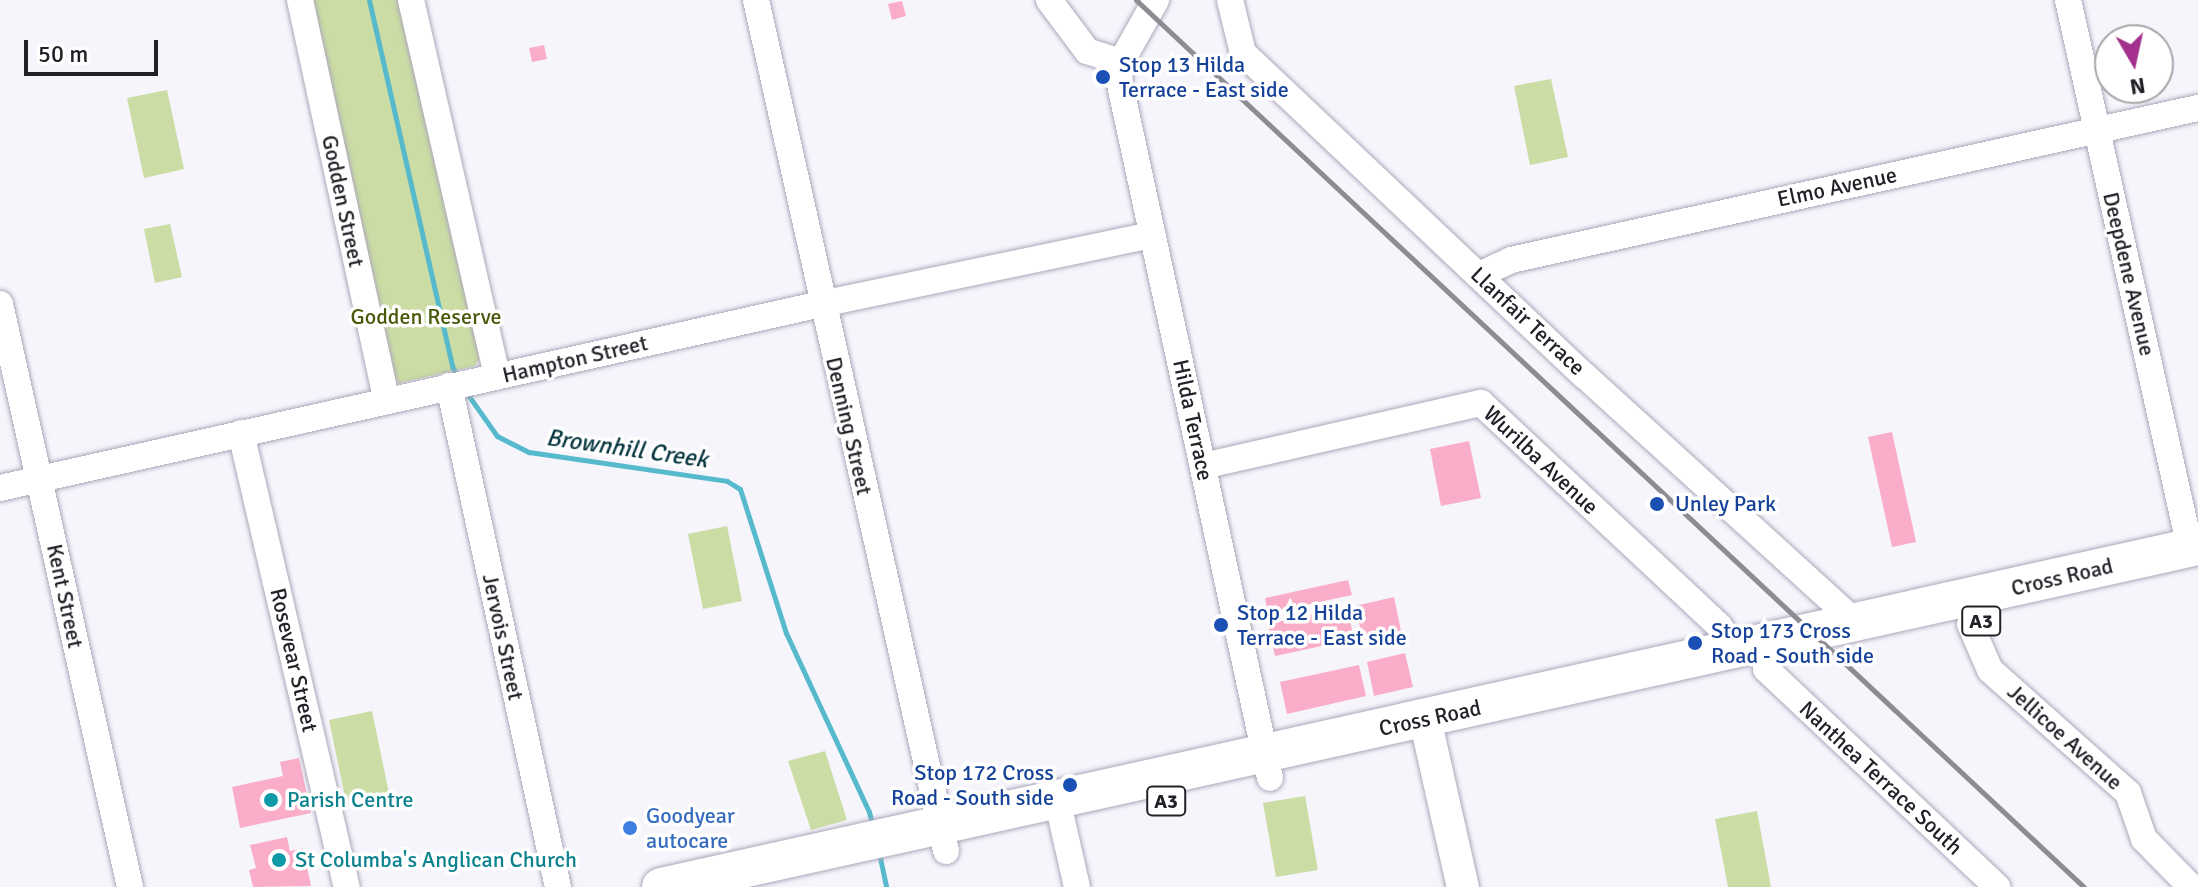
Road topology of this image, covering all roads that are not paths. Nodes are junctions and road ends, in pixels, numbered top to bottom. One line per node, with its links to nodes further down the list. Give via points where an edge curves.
1 (300, 0): 17 (street, Godden Street)
2 (411, 0): 15 (street)
3 (756, 0): 14 (street, Denning Street)
4 (1049, 0): 8 (street, via 1087,51)
5 (1156, 0): 8 (street)
6 (1230, 0): 12 (street, Llanfair Terrace, via 1243,53)
7 (2068, 0): 10 (street, Deepdene Avenue)
8 (1121, 62): 11 (street, Hilda Terrace, via 1121,97)
9 (2198, 108): 10 (street, Elmo Avenue)
10 (2097, 130): 12 (street, Elmo Avenue, via 1511,260); 22 (street, Deepdene Avenue)
11 (1152, 235): 14 (street, Hampton Street); 19 (street, Hilda Terrace)
12 (1479, 275): 23 (street, Llanfair Terrace)
13 (0, 304): 20 (street, Kent Street)
14 (821, 304): 15 (street, Hampton Street); 30 (street, Denning Street)
15 (497, 376): 16 (street, Hampton Street)
16 (457, 384): 17 (street, Hampton Street); 34 (street, Jervois Street)
17 (387, 401): 18 (street, Hampton Street)
18 (241, 433): 20 (street, Hampton Street); 33 (street, Rosevear Street)
19 (1203, 466): 25 (street, Wurilba Avenue, via 1481,403 1719,626); 28 (street, Hilda Terrace)
20 (39, 479): 21 (street, Hampton Street); 32 (street, Kent Street)
21 (0, 488)
22 (2196, 560): 23 (highway, Cross Road / A3); 24 (highway, Cross Road / A3)
23 (1856, 623): 25 (highway, Cross Road / A3)
24 (1970, 624): 26 (highway, Cross Road / A3); 40 (street, Jellicoe Avenue, via 1990,670 2128,793 2144,839)
25 (1731, 651): 27 (highway, Cross Road / A3)
26 (1766, 669): 27 (highway, Cross Road / A3); 39 (street, Nanthea Terrace South)
27 (1428, 731): 28 (highway, Cross Road / A3); 38 (main road)
28 (1267, 766): 29 (highway, Cross Road / A3)
29 (1060, 812): 30 (highway, Cross Road / A3); 37 (street)
30 (943, 839): 31 (highway, Cross Road / A3)
31 (879, 853): 35 (highway, Cross Road / A3); 36 (highway, Cross Road / A3)
32 (130, 887)
33 (347, 887)
34 (558, 887)
35 (661, 887)
36 (781, 887)
37 (1077, 887)
38 (1463, 887)
39 (1997, 887)
40 (2191, 887)

